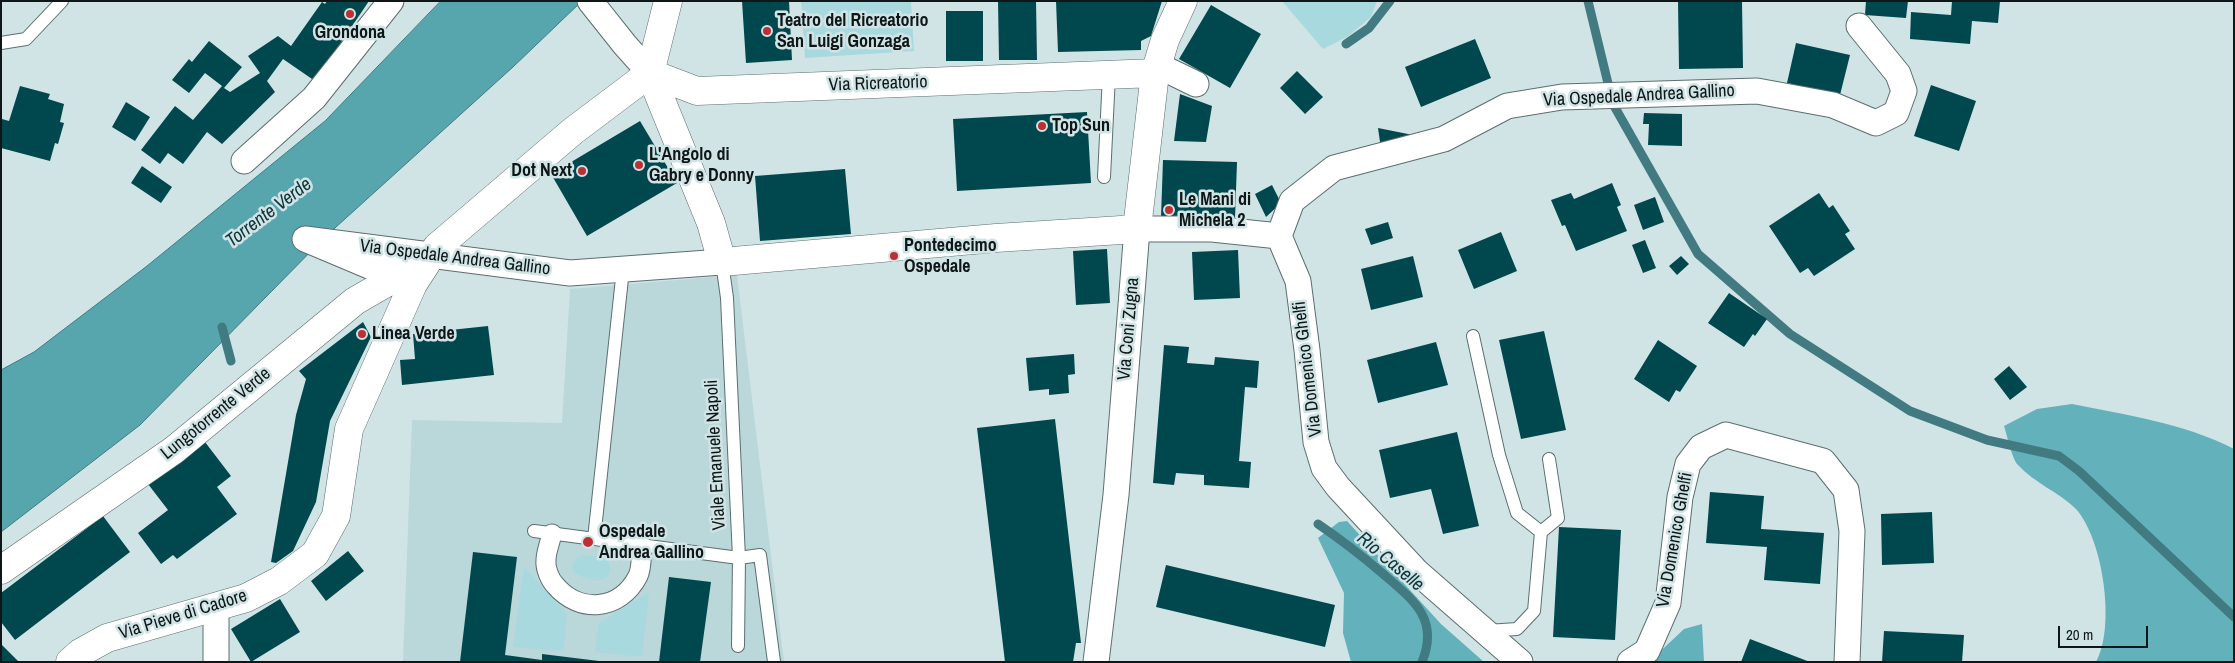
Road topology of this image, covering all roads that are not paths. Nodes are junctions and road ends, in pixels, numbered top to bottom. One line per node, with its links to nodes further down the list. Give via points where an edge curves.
1 (62, 1): 7 (lane, via 26,39)
2 (391, 1): 12 (street, via 314,98)
3 (590, 1): 8 (street, via 625,46)
4 (668, 1): 8 (street)
5 (1183, 1): 9 (street, Via Coni Zugna)
6 (1859, 26): 15 (street, Via Ospedale Andrea Gallino, via 1898,74 1904,91 1896,113 1876,123 1833,105 1757,91 1562,97 1507,106 1444,139 1334,168 1292,201)
7 (1, 43)
8 (652, 64): 10 (street, Via Ricreatorio, via 697,91); 16 (street, via 711,223); 18 (street, Via Pieve di Cadore, via 436,247)
9 (1156, 69): 10 (street, Via Ricreatorio); 11 (street); 14 (street, Via Coni Zugna)
10 (1109, 75): 13 (lane)
11 (1196, 84)
12 (244, 161)
13 (1104, 176)
14 (1137, 229): 15 (street, Via Ospedale Andrea Gallino, via 1212,229); 16 (street, Via Ospedale Andrea Gallino); 33 (street, Via Coni Zugna, via 1116,496)
15 (1279, 236): 28 (street, Via Domenico Ghelfi, via 1298,281 1316,442 1324,468 1418,572)
16 (722, 262): 17 (street, Via Ospedale Andrea Gallino); 25 (lane, Viale Emanuele Napoli, via 727,298)
17 (623, 269): 18 (street, Via Ospedale Andrea Gallino, via 570,273 305,239); 23 (lane)
18 (421, 270): 26 (street, Lungotorrente Verde, via 355,301 174,450); 27 (street, Via Pieve di Cadore, via 349,429 336,516 315,554 279,581 246,598)
19 (1473, 336): 21 (lane, via 1499,455 1517,513)
20 (1549, 459): 21 (lane, via 1558,518)
21 (1541, 532): 28 (lane, via 1534,611 1517,629)
22 (543, 533): 23 (lane); 24 (street, via 545,561 551,580 564,596 583,605 605,605 626,594 638,575)
23 (594, 540): 24 (lane)
24 (642, 546): 25 (lane)
25 (739, 558): 29 (lane, Viale Emanuele Napoli); 32 (lane, via 760,555)
26 (1, 570)
27 (216, 607): 30 (street, Via Pieve di Cadore, via 107,638); 31 (street)
28 (1485, 632): 34 (street, Via Domenico Ghelfi)
29 (738, 646)
30 (70, 662)
31 (216, 662)
32 (774, 662)
33 (1096, 662)
34 (1520, 662)
35 (1630, 662): 36 (street, Via Domenico Ghelfi, via 1647,651 1668,603 1680,497 1688,464 1701,447 1726,435 1823,462 1846,490 1852,531)
36 (1847, 662)

